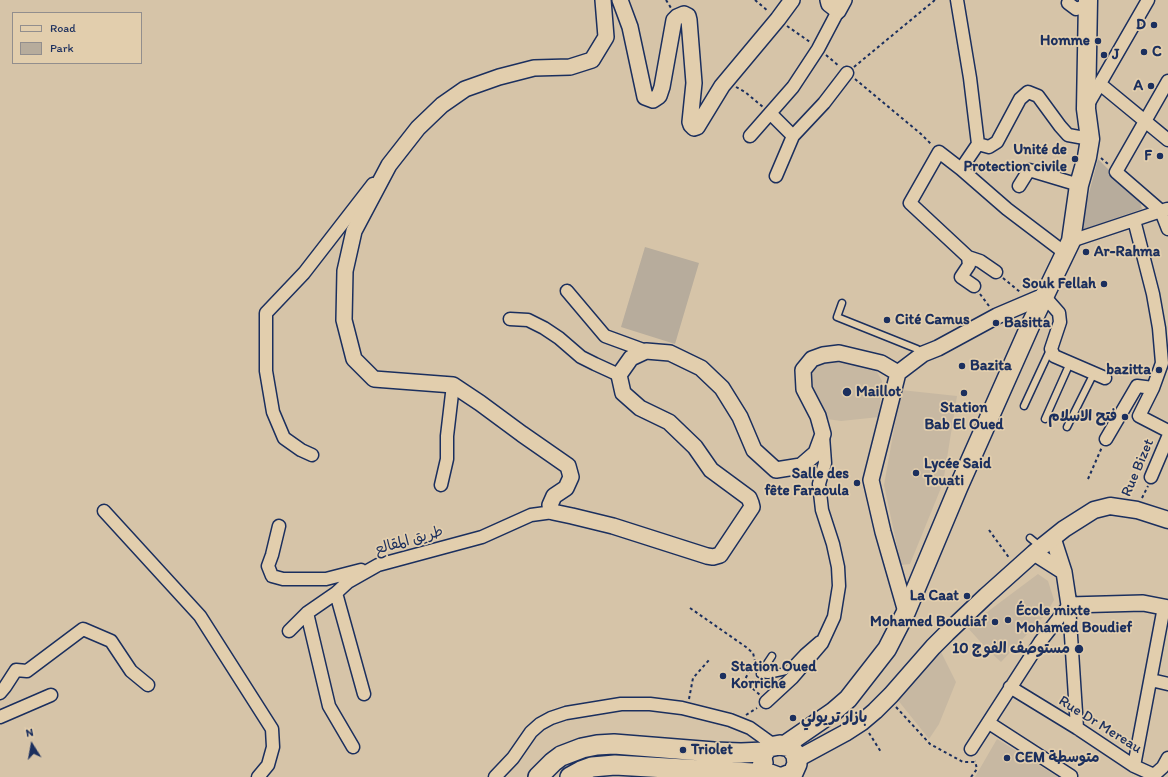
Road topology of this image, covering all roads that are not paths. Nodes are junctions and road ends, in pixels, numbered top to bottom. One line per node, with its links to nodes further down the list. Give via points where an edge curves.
1 (603, 0): 21 (street, via 606,37 592,60 570,66 534,68 499,76 465,90 442,105 418,128)
2 (620, 0): 3 (street, via 630,27 646,97 653,100 659,96 665,75 674,20 684,14 688,16 694,83 690,122 694,128 722,86)
3 (792, 0)
4 (828, 0): 9 (street, via 829,4)
5 (957, 0): 20 (street)
6 (1148, 0): 12 (street)
7 (1068, 3): 8 (street, via 1076,9)
8 (1088, 3): 13 (main road)
9 (841, 6): 14 (street, via 818,49 793,87)
10 (847, 73): 17 (street, via 824,103)
11 (1168, 81): 15 (street)
12 (1100, 84): 13 (street); 15 (street)
13 (1086, 109): 19 (main road)
14 (770, 113): 16 (street); 17 (street)
15 (1145, 121): 18 (street); 26 (street, via 1116,172)
16 (750, 136)
17 (793, 136): 23 (street)
18 (1168, 140)
19 (1090, 143): 20 (street, via 1068,135 1038,96 1028,92 1020,99 997,142 989,146); 24 (main road)
20 (978, 144): 22 (street)
21 (389, 165): 45 (street, via 354,231 345,271 344,320 354,359 374,379); 54 (street, via 304,273 266,313 266,371 273,412 284,438)
22 (961, 169): 29 (street, via 1007,209); 30 (street, via 939,152 910,203)
23 (776, 176)
24 (1080, 185): 25 (street, via 1029,170); 29 (main road)
25 (1019, 186)
26 (1165, 210): 27 (street); 28 (street)
27 (1134, 220): 29 (street); 37 (street)
28 (1168, 230)
29 (1068, 247): 34 (main road)
30 (968, 257): 31 (street, via 980,260); 32 (street, via 969,265 961,277)
31 (996, 272)
32 (974, 286)
33 (567, 291): 39 (street, via 605,336)
34 (1037, 299): 38 (street, via 1059,313 1060,322); 40 (street, via 997,316); 68 (main road, via 1030,326)
35 (842, 303): 40 (lane, via 838,318 917,349)
36 (510, 320): 43 (street, via 528,320 544,328 582,356)
37 (1163, 328): 46 (street, via 1162,363)
38 (1051, 348): 41 (street, via 1054,356); 47 (lane)
39 (646, 351): 43 (street, via 631,358); 51 (street, via 670,352 701,368 722,388 740,418 754,450 776,470 802,466 816,453)
40 (923, 354): 42 (street)
41 (1070, 363): 44 (street); 48 (lane)
42 (898, 373): 51 (street, via 881,363 839,353 812,359 803,370 804,390 818,416); 68 (street, via 871,480 882,532)
43 (619, 375): 58 (street, via 623,393 640,408 670,422 695,447 711,470 749,498 752,507 720,555 713,557 613,526)
44 (1099, 376): 49 (lane)
45 (453, 385): 56 (street, via 447,459); 58 (street, via 568,466 571,477 566,488 554,496 550,505)
46 (1153, 388): 50 (street, via 1139,416); 53 (street, via 1137,386)
47 (1024, 406)
48 (1045, 419)
49 (1067, 427)
50 (1168, 431)
51 (823, 434): 70 (street, via 825,463 819,484 822,510 838,567 839,586 834,617)
52 (1168, 437): 55 (street, Rue Bizet)
53 (1106, 439)
54 (312, 455)
55 (1151, 477)
56 (441, 485)
57 (104, 511): 89 (street, via 200,616 272,729 273,747 268,766)
58 (552, 512): 62 (street, طريق المقالع, via 531,515 482,537)
59 (1168, 520): 61 (main road, via 1137,510 1110,506 1094,510)
60 (278, 526): 62 (street, via 268,566 272,576 283,579 326,579)
61 (1040, 544): 63 (street); 63 (street); 86 (main road, via 933,647 875,711 845,733)
62 (378, 565): 64 (street, طريق المقالع, via 348,582)
63 (1064, 572): 65 (street)
64 (336, 593): 67 (street, طريق المقالع); 77 (street)
65 (1069, 605): 66 (street, via 1143,604); 75 (street); 82 (street)
66 (1166, 608): 72 (street)
67 (307, 612): 69 (street, طريق المقالع); 83 (street, via 329,706)
68 (906, 612): 86 (main road, via 887,649 848,699)
69 (289, 631)
70 (826, 634): 71 (lane, via 803,652 786,672 760,674); 79 (street, via 822,643 792,678)
71 (772, 656)
72 (1151, 680): 73 (street); 87 (street)
73 (1168, 684)
74 (148, 685): 76 (street, via 131,670 111,641 83,628 27,671 16,670)
75 (1010, 687): 81 (street); 82 (street, Rue Dr Mereau)
76 (0, 693)
77 (364, 694)
78 (51, 695): 80 (street)
79 (766, 702)
80 (0, 717)
81 (989, 722): 84 (street); 88 (street)
82 (1077, 728): 87 (street, Rue Dr Mereau)
83 (353, 747)
84 (971, 749)
85 (1168, 758): 87 (street, Rue Dr Mereau, via 1154,775)
86 (783, 764): 90 (street, via 759,734 730,720 682,708 621,704 566,713 540,724); 91 (highway, via 721,753 614,744 571,751 553,762); 92 (highway, via 615,765 592,767)
87 (1134, 766)
88 (1071, 776)
89 (258, 777)
90 (495, 777)
91 (538, 777)
92 (570, 777)

